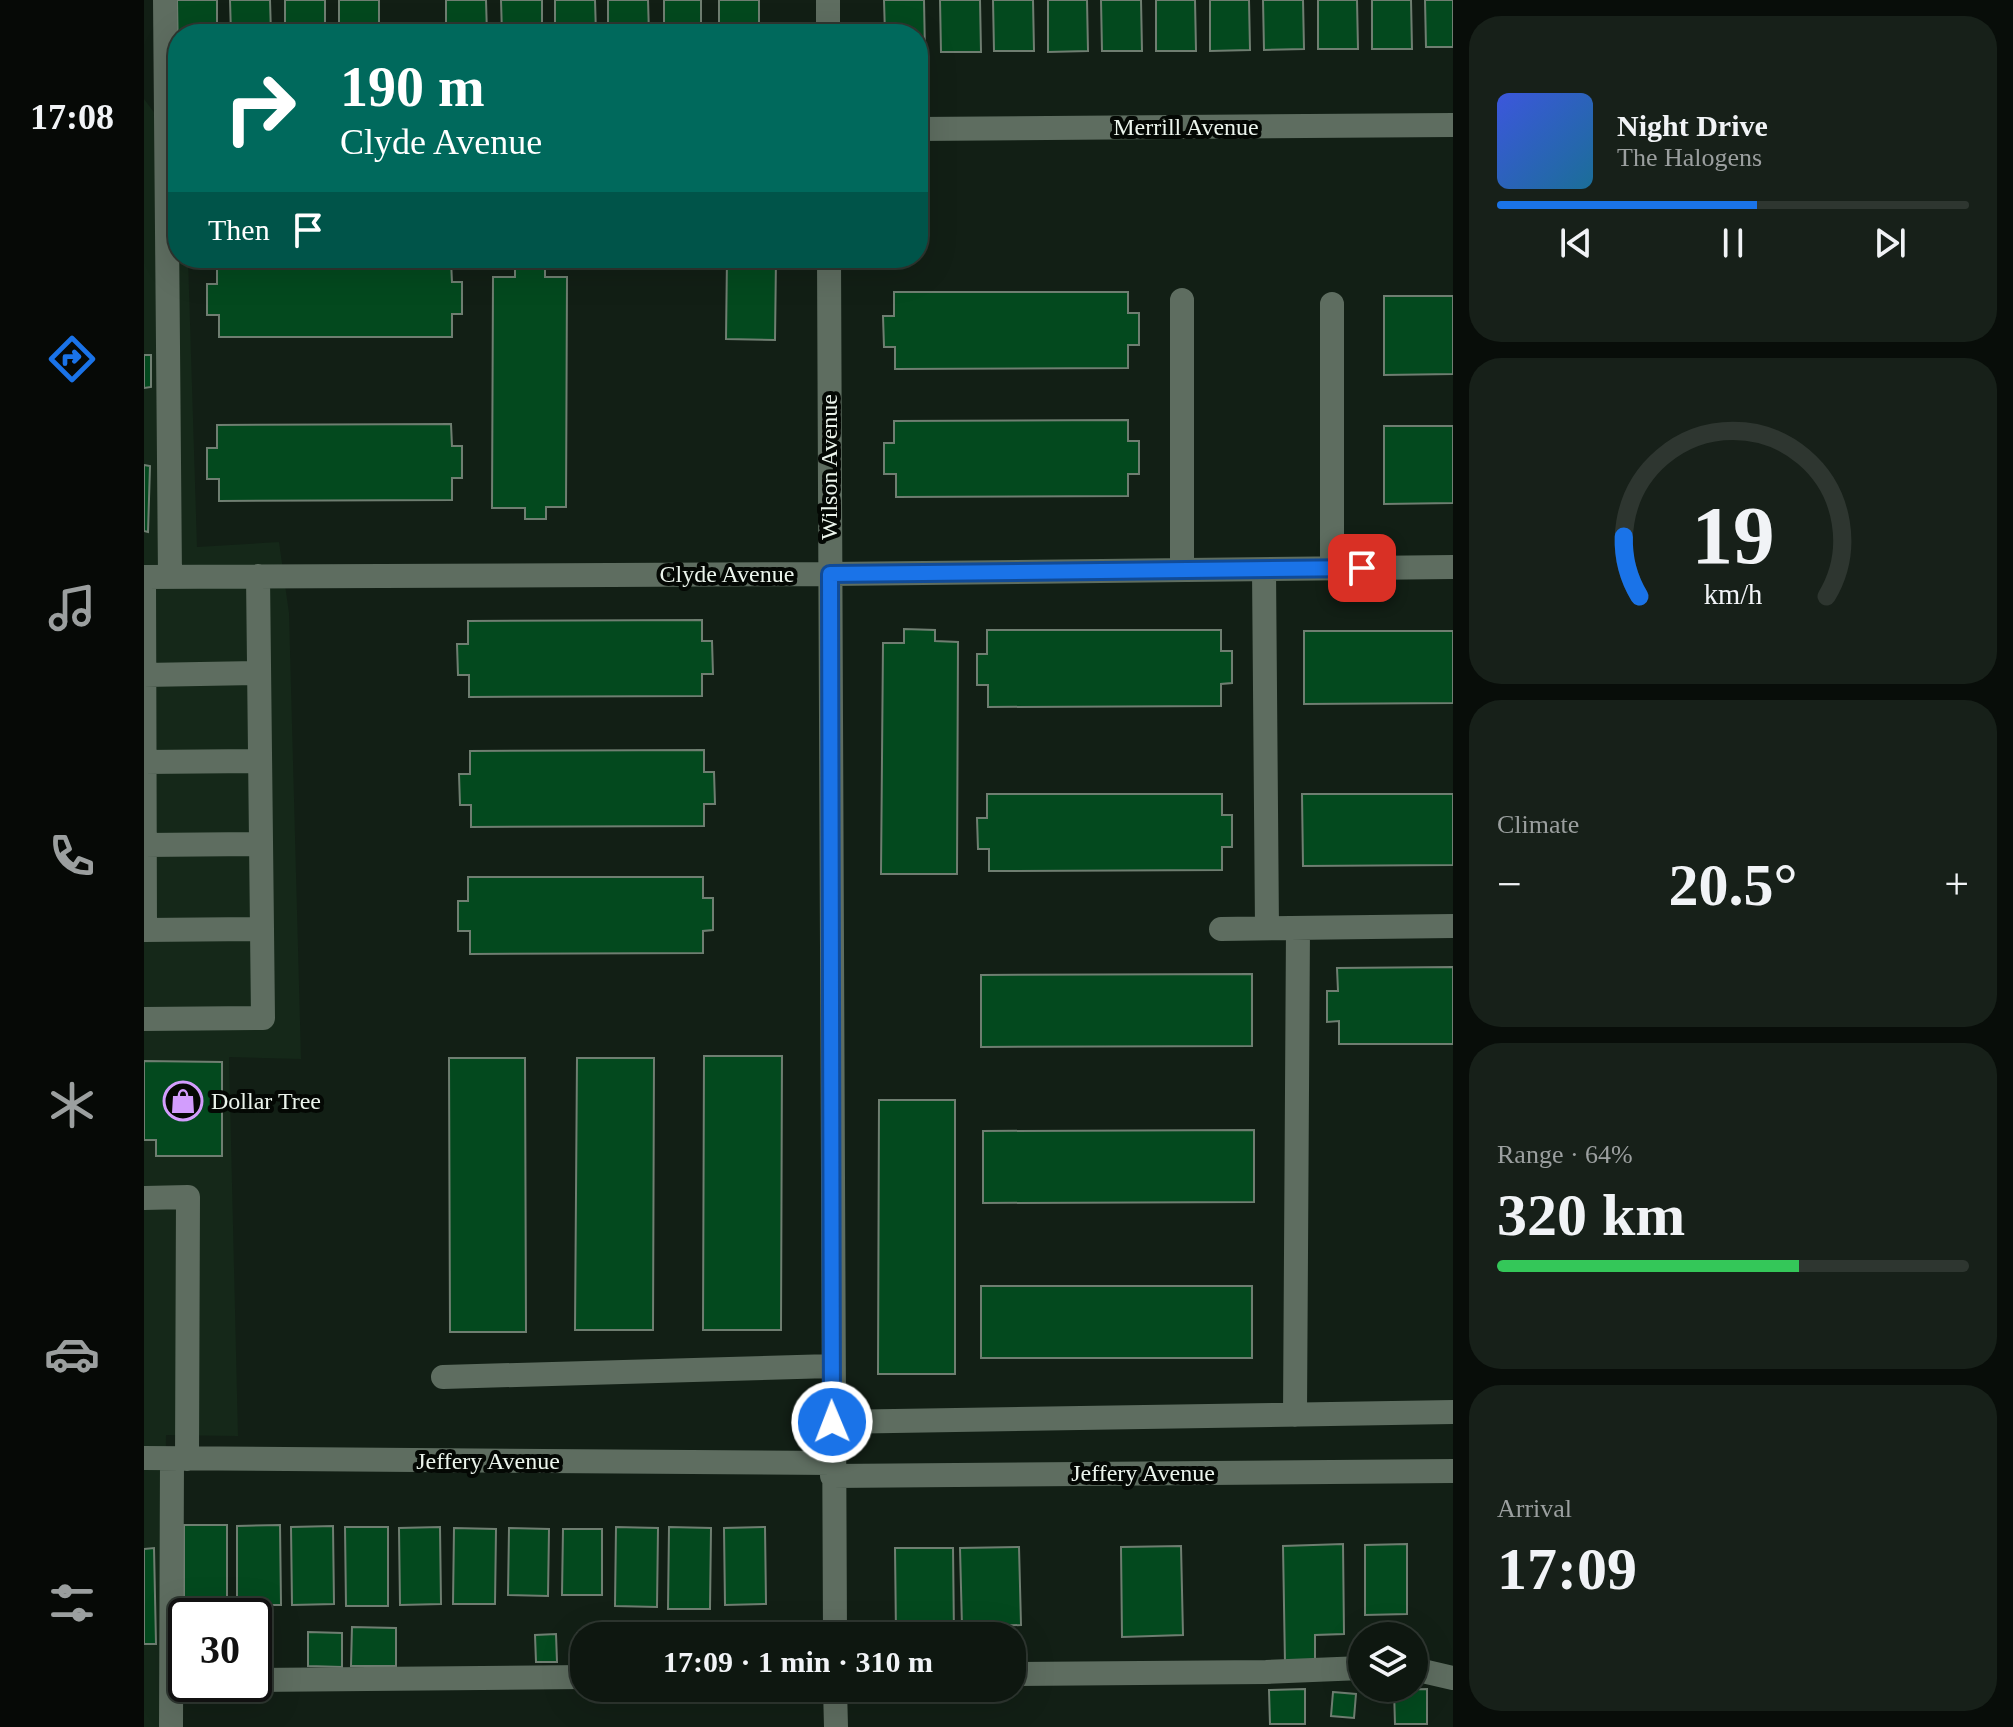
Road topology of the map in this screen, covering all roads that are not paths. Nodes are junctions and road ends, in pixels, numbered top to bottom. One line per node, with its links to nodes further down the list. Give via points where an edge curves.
1 (165, 0): 6 (street)
2 (828, 0): 3 (street)
3 (828, 24)
4 (1453, 125): 5 (street, Merrill Avenue)
5 (928, 129)
6 (162, 134): 7 (street)
7 (168, 183)
8 (168, 224): 9 (street)
9 (155, 253): 20 (street)
10 (829, 268): 17 (street, Wilson Avenue)
11 (1182, 300): 15 (street)
12 (1332, 304): 14 (street)
13 (1453, 567): 14 (street, Clyde Avenue)
14 (1332, 569): 16 (street, Clyde Avenue)
15 (1182, 570): 16 (street, Clyde Avenue); 17 (street, Clyde Avenue)
16 (1264, 570): 29 (street)
17 (830, 574): 18 (street, Clyde Avenue); 36 (street, Wilson Avenue)
18 (258, 576): 20 (street, Clyde Avenue); 21 (street)
19 (144, 577): 20 (street, Clyde Avenue); 22 (street)
20 (170, 577)
21 (259, 673): 22 (street); 23 (street)
22 (144, 675): 24 (street)
23 (260, 761): 24 (street); 25 (street)
24 (144, 762): 26 (street)
25 (261, 844): 26 (street); 31 (street)
26 (144, 845): 27 (street)
27 (144, 898): 33 (street)
28 (1453, 926): 30 (street)
29 (1267, 928): 30 (street); 32 (street)
30 (1298, 928): 39 (street)
31 (262, 929): 33 (street); 34 (street, via 263,1018)
32 (1221, 929)
33 (144, 930)
34 (144, 1019)
35 (144, 1198): 42 (street, via 188,1197)
36 (832, 1366): 37 (street); 40 (street, Wilson Avenue)
37 (443, 1377)
38 (1453, 1412): 39 (street)
39 (1295, 1415): 40 (street)
40 (832, 1422): 43 (street, Wilson Avenue)
41 (144, 1458): 42 (street, Jeffery Avenue)
42 (179, 1459): 43 (street, Jeffery Avenue); 45 (street)
43 (832, 1469): 44 (street, Jeffery Avenue); 46 (street, Wilson Avenue)
44 (1453, 1471)
45 (178, 1598)
46 (835, 1622)
47 (1348, 1669): 49 (street)
48 (1428, 1672): 51 (street)
49 (1026, 1674)
50 (570, 1677): 52 (street)
51 (1453, 1678)
52 (272, 1680)
53 (175, 1702): 55 (street)
54 (835, 1702): 56 (street)
55 (171, 1727)
56 (836, 1727)

